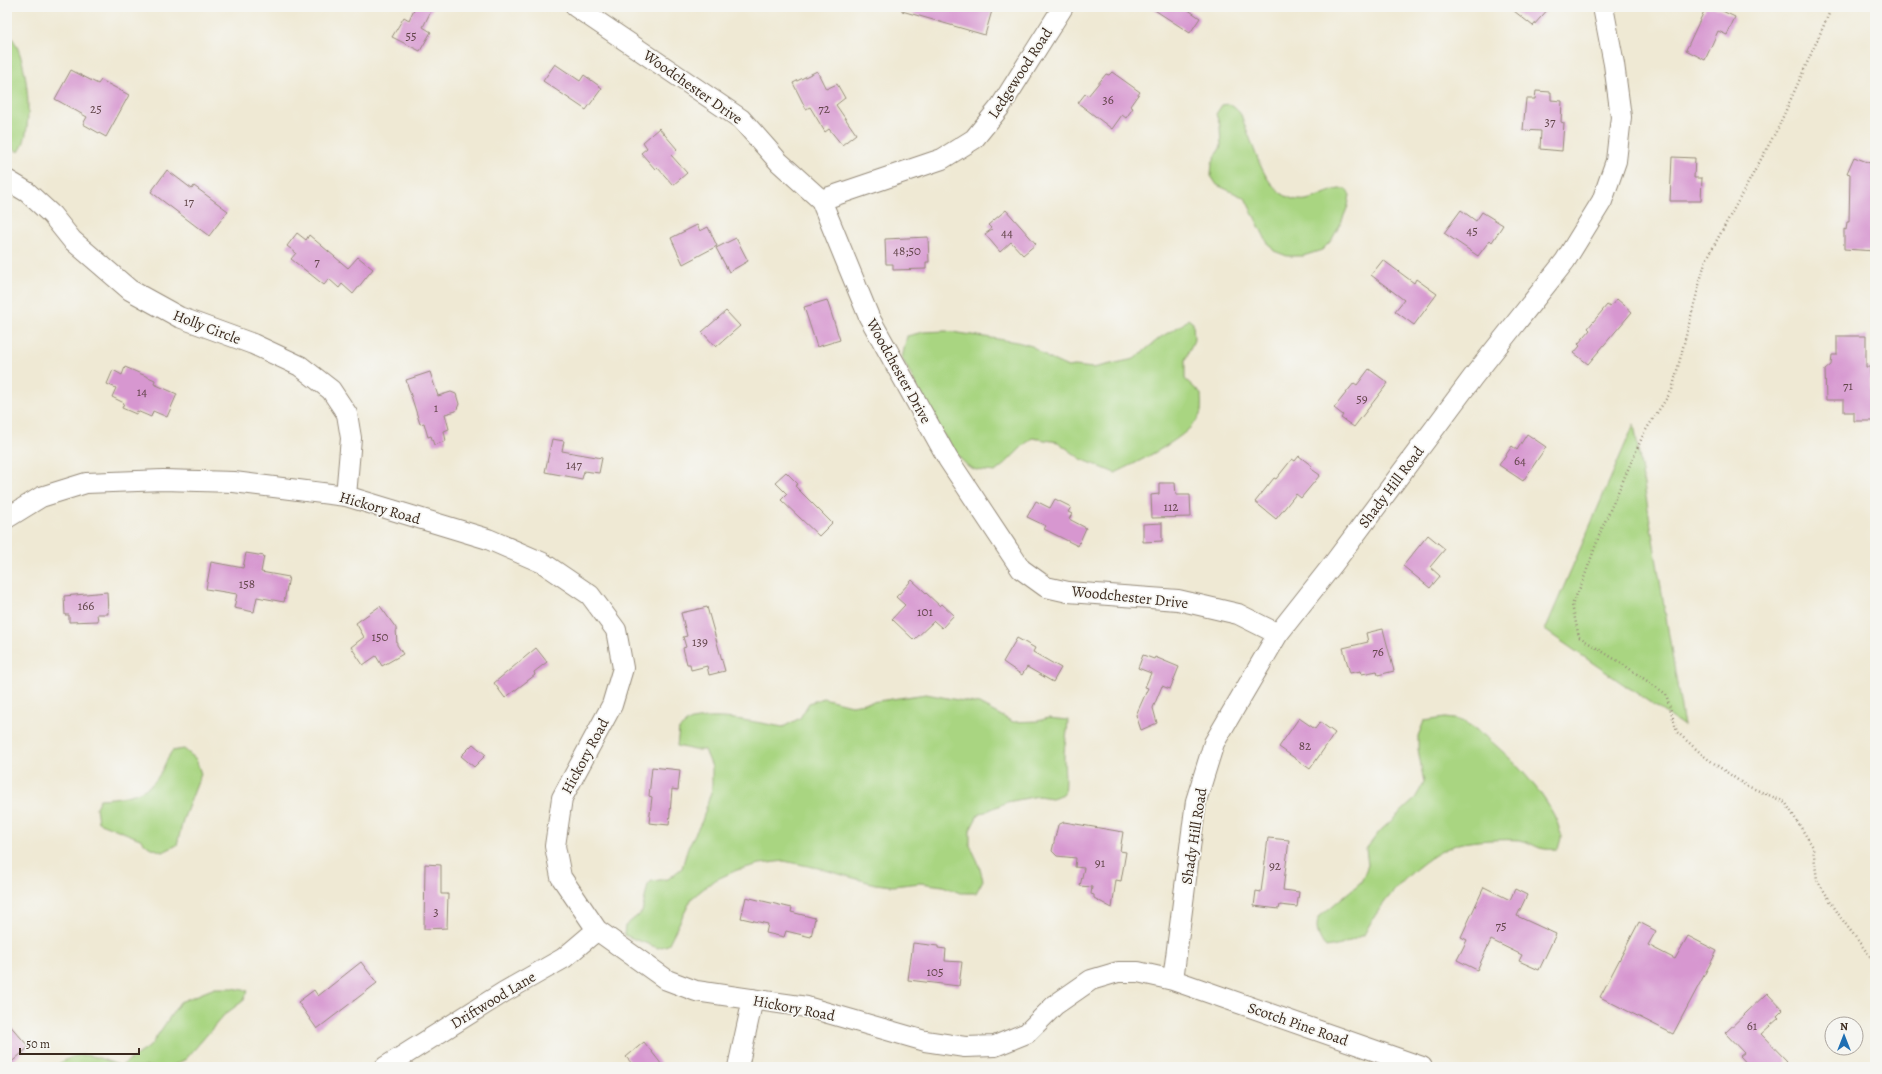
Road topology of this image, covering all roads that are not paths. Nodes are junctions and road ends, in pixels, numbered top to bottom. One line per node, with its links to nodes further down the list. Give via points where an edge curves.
1 (576, 7): 5 (street, Woodchester Drive, via 741,119 778,162)
2 (1063, 7): 5 (street, Ledgewood Road, via 1000,107 974,138 942,159)
3 (1603, 7): 8 (street, Shady Hill Road, via 1621,117 1616,161 1602,201 1565,261 1473,377 1334,564)
4 (7, 180): 6 (street, Holly Circle, via 26,192 52,215 72,240 130,290 179,317 253,344 300,366 331,390 347,414 351,438)
5 (821, 200): 8 (street, Woodchester Drive, via 869,316 948,459 1021,569 1046,587 1068,592 1178,600 1238,614)
6 (346, 496): 7 (street, Hickory Road, via 234,482 163,480 86,483 41,497); 9 (street, Hickory Road, via 488,539 543,563 590,595 616,630 623,668 612,706 562,798 555,846 562,877)
7 (7, 518)
8 (1278, 634): 10 (street, Shady Hill Road, via 1214,743 1195,809)
9 (598, 930): 11 (street, Hickory Road, via 667,980 696,991); 12 (street, Driftwood Lane, via 564,958 504,992)
10 (1173, 980): 11 (street, Hickory Road, via 1138,972 1118,972 1091,980 1055,1005 1027,1033 995,1046 966,1047 925,1041 807,1008); 14 (street, Scotch Pine Road)
11 (753, 999): 13 (street)
12 (385, 1067)
13 (738, 1067)
14 (1422, 1067)

